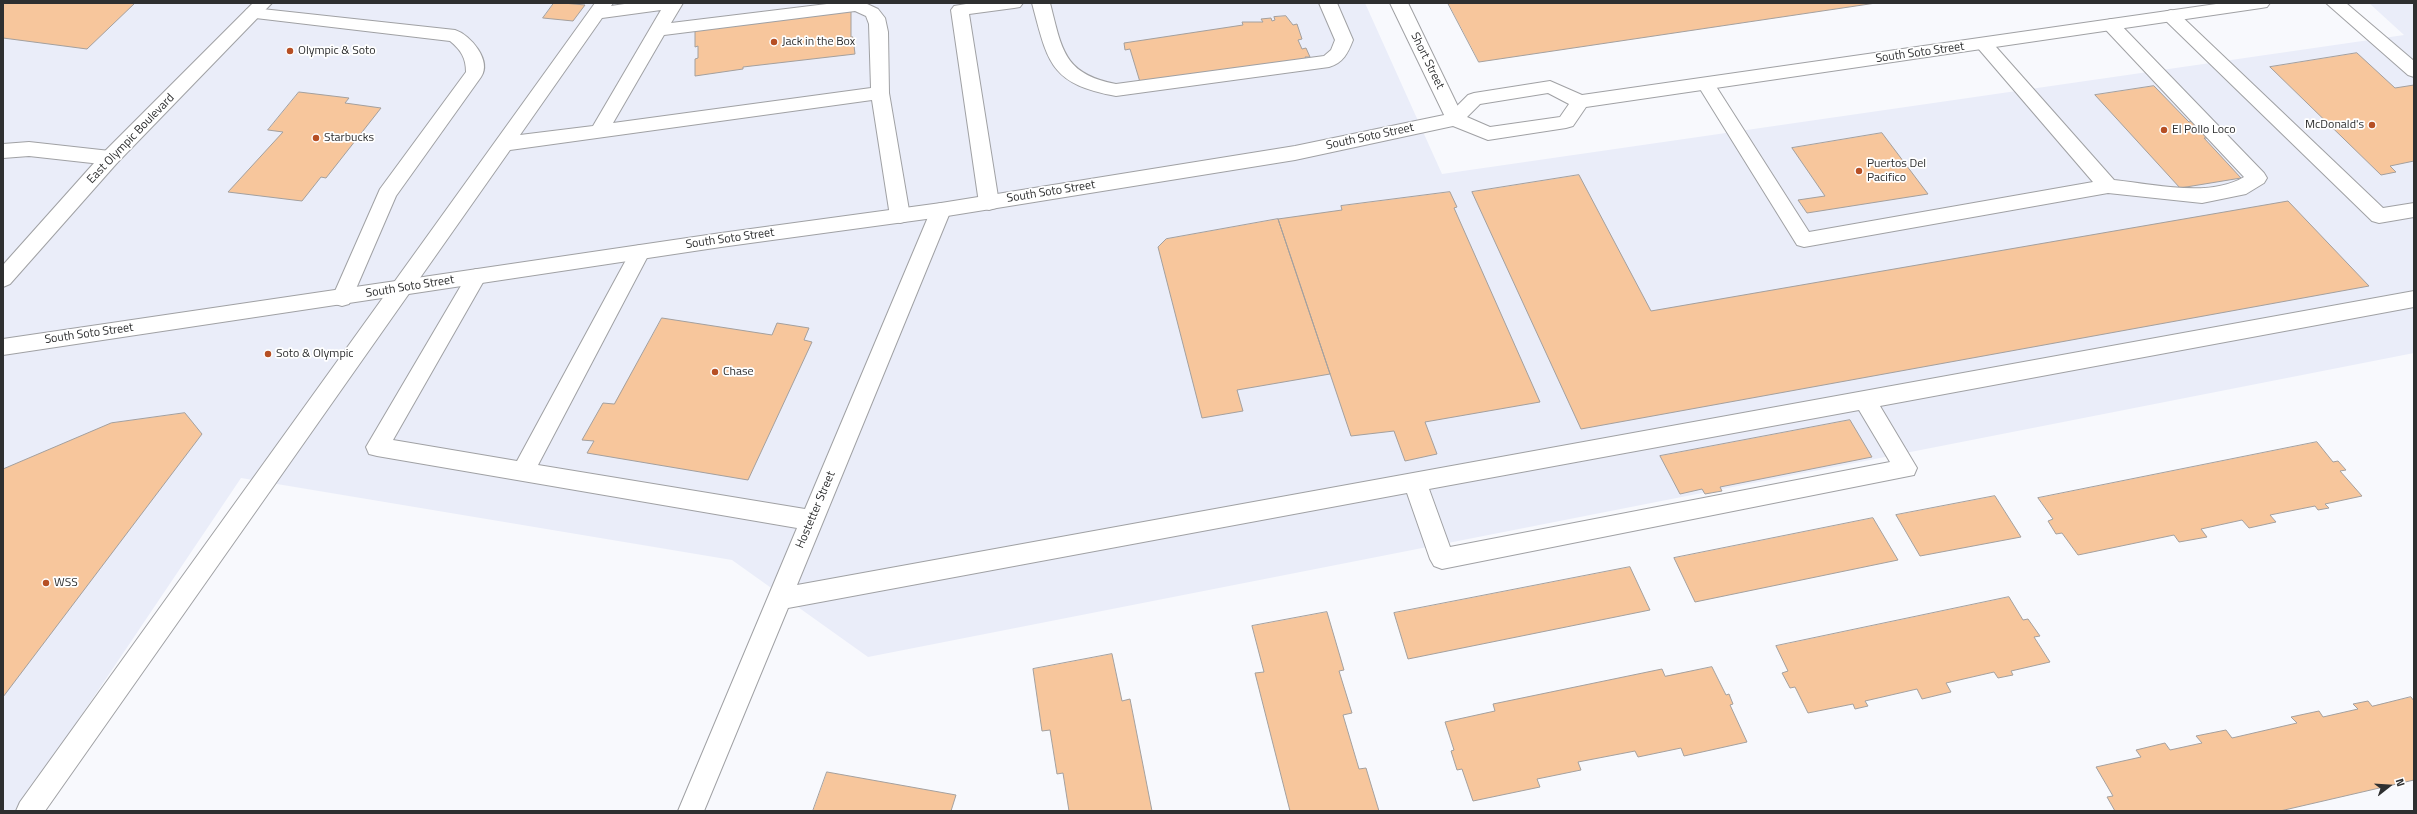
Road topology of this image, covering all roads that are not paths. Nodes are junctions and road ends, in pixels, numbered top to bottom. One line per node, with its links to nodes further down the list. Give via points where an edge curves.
1 (673, 3): 10 (main road); 13 (main road)
2 (1014, 3): 8 (main road)
3 (1042, 3): 4 (main road, via 1055,55 1062,66 1085,84 1116,90 1329,61 1339,53 1344,40)
4 (1328, 3)
5 (1399, 3): 19 (main road, Short Street)
6 (2261, 3): 11 (main road, South Soto Street)
7 (2335, 3): 15 (main road)
8 (980, 5): 25 (main road, via 960,10)
9 (258, 8): 23 (main road, East Olympic Boulevard); 33 (main road, via 455,36 465,44 476,62 475,73 387,194)
10 (600, 8): 21 (main road)
11 (2171, 16): 12 (main road, South Soto Street); 27 (main road, via 2379,216)
12 (2111, 25): 14 (main road, South Soto Street); 24 (main road, via 2257,178 2239,189 2202,196)
13 (658, 30): 17 (main road, via 855,6 869,10 877,18 882,69); 20 (main road)
14 (1983, 43): 16 (main road, South Soto Street); 24 (main road)
15 (2414, 71)
16 (1706, 84): 18 (main road, South Soto Street); 24 (main road, via 1804,240)
17 (880, 93): 20 (main road); 28 (main road)
18 (1580, 102): 19 (main road, via 1550,87 1474,99); 19 (main road, via 1566,122 1488,134)
19 (1455, 119): 25 (main road, South Soto Street, via 1295,153)
20 (598, 131): 21 (main road)
21 (504, 144): 32 (main road)
22 (3, 150): 23 (main road, via 29,149)
23 (110, 158): 31 (main road, East Olympic Boulevard)
24 (2108, 186)
25 (989, 202): 26 (main road, South Soto Street)
26 (942, 210): 28 (main road, South Soto Street); 39 (main road, Hostetter Street)
27 (2414, 210)
28 (900, 216): 29 (main road, South Soto Street)
29 (640, 252): 30 (main road, South Soto Street); 37 (main road)
30 (476, 277): 32 (main road, South Soto Street); 37 (main road, via 377,447)
31 (3, 279)
32 (400, 289): 33 (main road, South Soto Street); 41 (main road)
33 (342, 298): 35 (main road, South Soto Street)
34 (2414, 299): 36 (main road)
35 (3, 347)
36 (1865, 400): 38 (main road); 38 (main road, via 1906,468 1442,559)
37 (523, 472): 39 (main road)
38 (1415, 482): 40 (main road)
39 (812, 520): 40 (main road, Hostetter Street)
40 (779, 599): 42 (main road, Hostetter Street)
41 (29, 811)
42 (691, 811)

